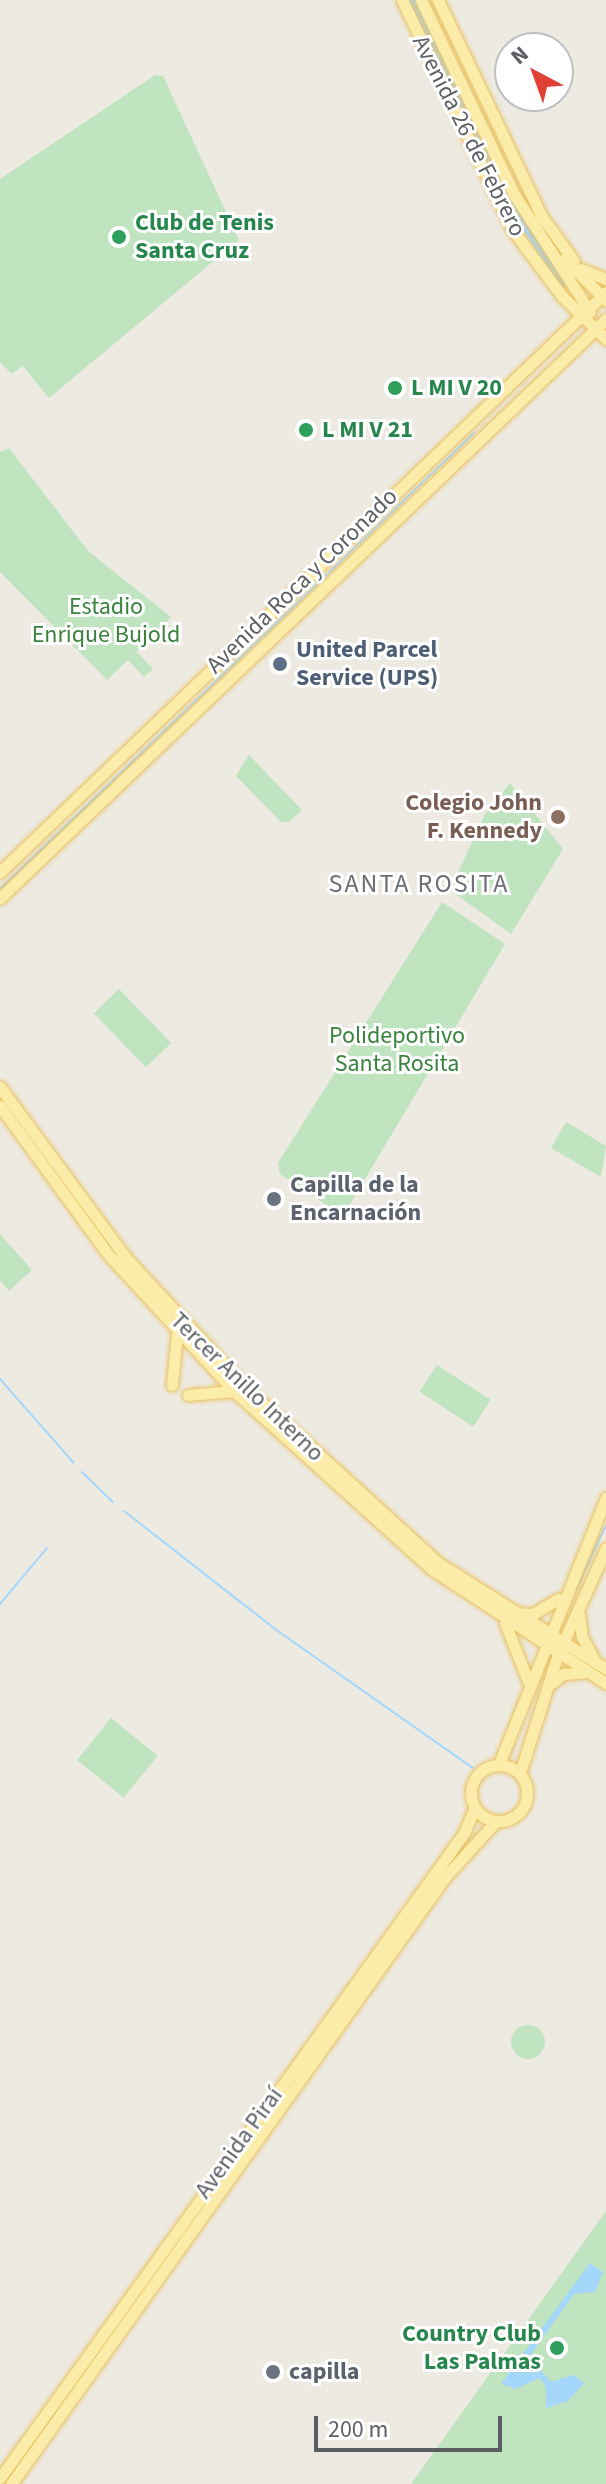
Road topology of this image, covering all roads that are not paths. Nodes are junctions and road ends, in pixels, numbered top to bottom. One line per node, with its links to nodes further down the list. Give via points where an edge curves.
1 (402, 0): 8 (main road, Avenida 26 de Febrero, via 497,203)
2 (421, 0): 9 (main road, Avenida 26 de Febrero, via 514,194)
3 (429, 0): 7 (main road, Avenida 26 de Febrero, via 537,222)
4 (438, 0): 5 (main road, Avenida 26 de Febrero, via 542,217)
5 (581, 269): 6 (main road); 7 (main road, Avenida 26 de Febrero)
6 (606, 279)
7 (605, 294): 9 (main road, Avenida Roca y Coronado)
8 (561, 295): 9 (main road, Avenida 26 de Febrero); 11 (main road, via 565,319)
9 (584, 311): 10 (main road, Avenida 26 de Febrero); 11 (main road, Avenida Roca y Coronado)
10 (602, 324): 12 (main road, Avenida 26 de Febrero); 13 (main road, Avenida Roca y Coronado)
11 (551, 341): 14 (main road, Avenida Roca y Coronado)
12 (606, 341): 13 (main road)
13 (577, 343): 15 (main road, Avenida Roca y Coronado)
14 (538, 354): 15 (main road); 16 (main road, Avenida Roca y Coronado)
15 (546, 371): 16 (main road, Avenida Roca y Coronado)
16 (372, 529): 17 (main road, Avenida Roca y Coronado); 18 (main road, Avenida Roca y Coronado)
17 (0, 872)
18 (0, 898)
19 (1, 1092): 22 (main road, Tercer Anillo Interno)
20 (0, 1106): 21 (main road, Tercer Anillo Interno)
21 (11, 1121): 22 (main road, via 19,1117); 23 (main road, Tercer Anillo Interno)
22 (37, 1139): 24 (main road, Tercer Anillo Interno)
23 (89, 1229): 24 (main road); 25 (main road, Tercer Anillo Interno)
24 (109, 1237): 26 (main road, Tercer Anillo Interno)
25 (107, 1253): 26 (main road, via 113,1250); 27 (main road, Tercer Anillo Interno)
26 (127, 1259): 28 (main road, Tercer Anillo Interno)
27 (147, 1302): 28 (main road); 29 (main road, Tercer Anillo Interno)
28 (175, 1317): 36 (main road, Tercer Anillo Interno)
29 (177, 1334): 30 (main road); 31 (main road, Tercer Anillo Interno)
30 (172, 1385)
31 (234, 1391): 32 (main road); 35 (main road, Tercer Anillo Interno)
32 (188, 1395)
33 (606, 1498): 37 (main road)
34 (606, 1548): 38 (main road)
35 (414, 1555): 36 (main road); 39 (main road, Tercer Anillo Interno)
36 (437, 1562): 39 (main road, Tercer Anillo Interno)
37 (563, 1592): 39 (main road, via 533,1614); 40 (main road)
38 (580, 1606): 41 (main road); 42 (main road, via 582,1637)
39 (505, 1616): 40 (main road, Tercer Anillo Interno); 44 (main road)
40 (544, 1639): 41 (main road, Tercer Anillo Interno); 44 (main road)
41 (561, 1649): 42 (main road, Tercer Anillo Interno); 45 (main road)
42 (599, 1669): 43 (main road, Tercer Anillo Interno); 45 (main road, via 563,1674)
43 (606, 1683)
44 (529, 1684): 46 (main road)
45 (543, 1695): 47 (main road)
46 (499, 1764): 47 (main road); 48 (main road, via 472,1782)
47 (520, 1773): 49 (main road, via 528,1789 525,1806)
48 (475, 1807): 49 (main road); 50 (main road, Avenida Piraí)
49 (496, 1821): 50 (main road, Avenida Piraí)
50 (469, 1837): 51 (main road, Avenida Piraí)
51 (187, 2228): 52 (main road, Avenida Piraí); 53 (main road, Avenida Piraí)
52 (0, 2478)
53 (11, 2484)

